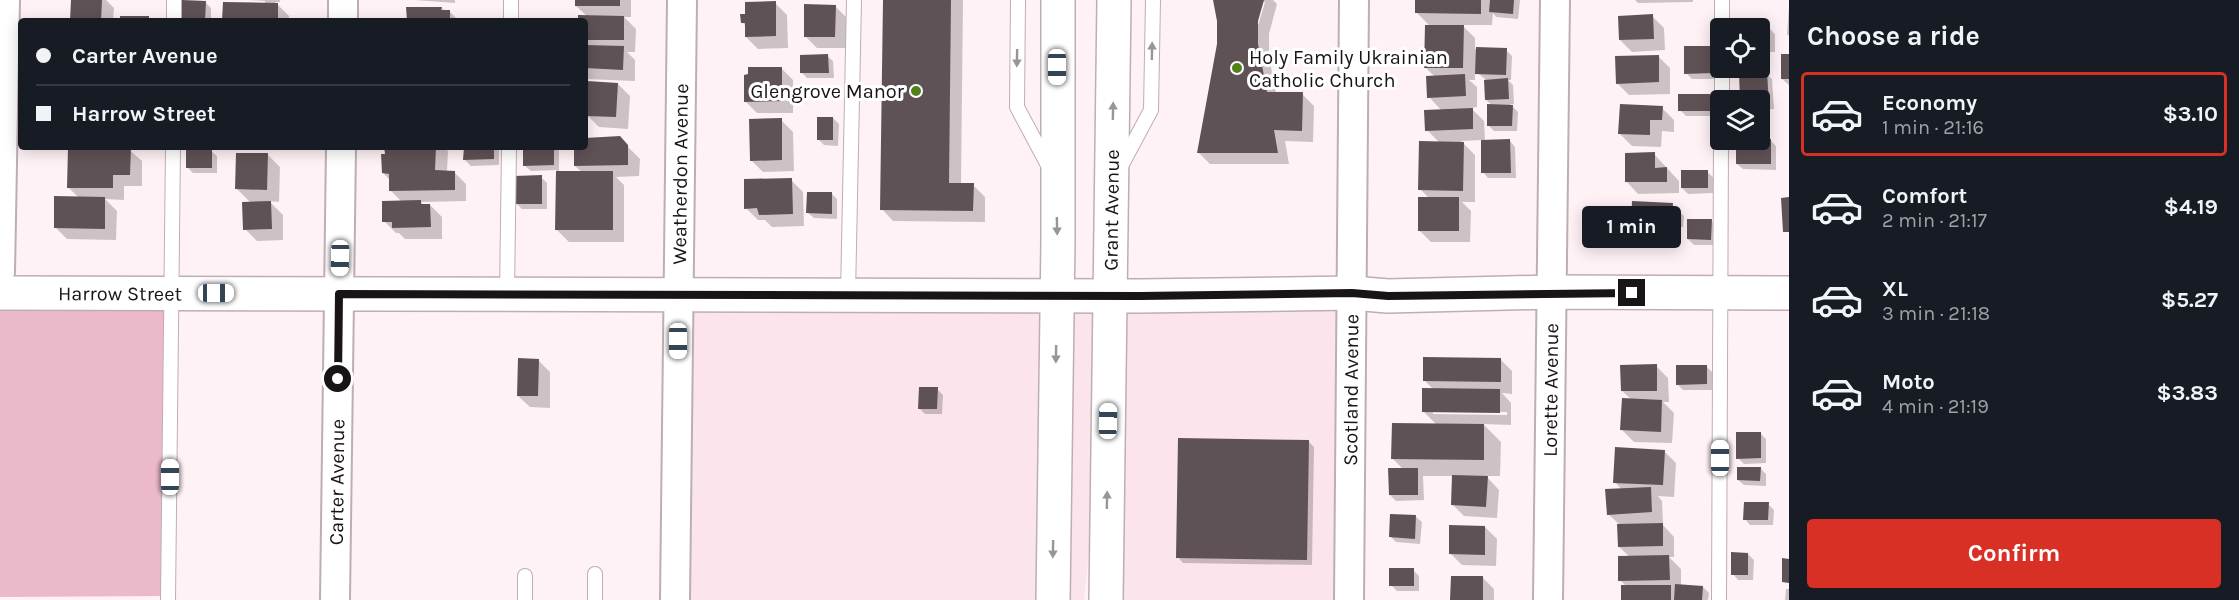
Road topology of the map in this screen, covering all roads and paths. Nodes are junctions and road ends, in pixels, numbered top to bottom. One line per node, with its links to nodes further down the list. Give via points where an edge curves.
1 (4, 0): 24 (street)
2 (174, 0): 14 (lane)
3 (343, 0): 15 (street)
4 (511, 0): 16 (lane)
5 (682, 0): 33 (street, Weatherdon Avenue)
6 (854, 0): 34 (lane)
7 (1018, 0): 22 (lane, one-way to 22, via 1017,107)
8 (1058, 0): 22 (street)
9 (1114, 0): 23 (street, Grant Avenue, one-way to 9)
10 (1153, 0): 23 (lane, one-way to 10, via 1151,110)
11 (1354, 0): 28 (street, Scotland Avenue)
12 (1555, 0): 25 (street, Lorette Avenue)
13 (1722, 0): 17 (lane)
14 (174, 18)
15 (343, 18)
16 (511, 18)
17 (1722, 18)
18 (173, 150): 27 (lane)
19 (341, 150): 31 (street, Carter Avenue)
20 (509, 150): 32 (lane)
21 (1722, 150): 29 (lane)
22 (1056, 180): 35 (street, one-way to 35)
23 (1112, 183): 36 (street, Grant Avenue)
24 (0, 272)
25 (1551, 292): 28 (street, Harrow Street, via 1388,296); 29 (street, Harrow Street); 47 (street, Lorette Avenue)
26 (0, 293): 27 (street, Harrow Street)
27 (171, 293): 31 (street, Harrow Street); 39 (lane)
28 (1352, 293): 36 (street, Harrow Street); 46 (street, Scotland Avenue)
29 (1721, 293): 30 (street, Harrow Street); 48 (lane)
30 (1789, 293)
31 (339, 294): 32 (street, Harrow Street); 40 (street, Carter Avenue)
32 (507, 294): 33 (street, Harrow Street)
33 (679, 294): 34 (street, Harrow Street); 43 (street, Weatherdon Avenue)
34 (848, 295): 35 (street, Harrow Street)
35 (1057, 295): 36 (street, Harrow Street); 44 (street, one-way to 44)
36 (1110, 295): 45 (street, Grant Avenue, one-way to 36)
37 (595, 574): 42 (lane)
38 (525, 576): 41 (lane)
39 (168, 600)
40 (335, 600)
41 (525, 600)
42 (595, 600)
43 (675, 600)
44 (1053, 600)
45 (1106, 600)
46 (1349, 600)
47 (1548, 600)
48 (1719, 600)

